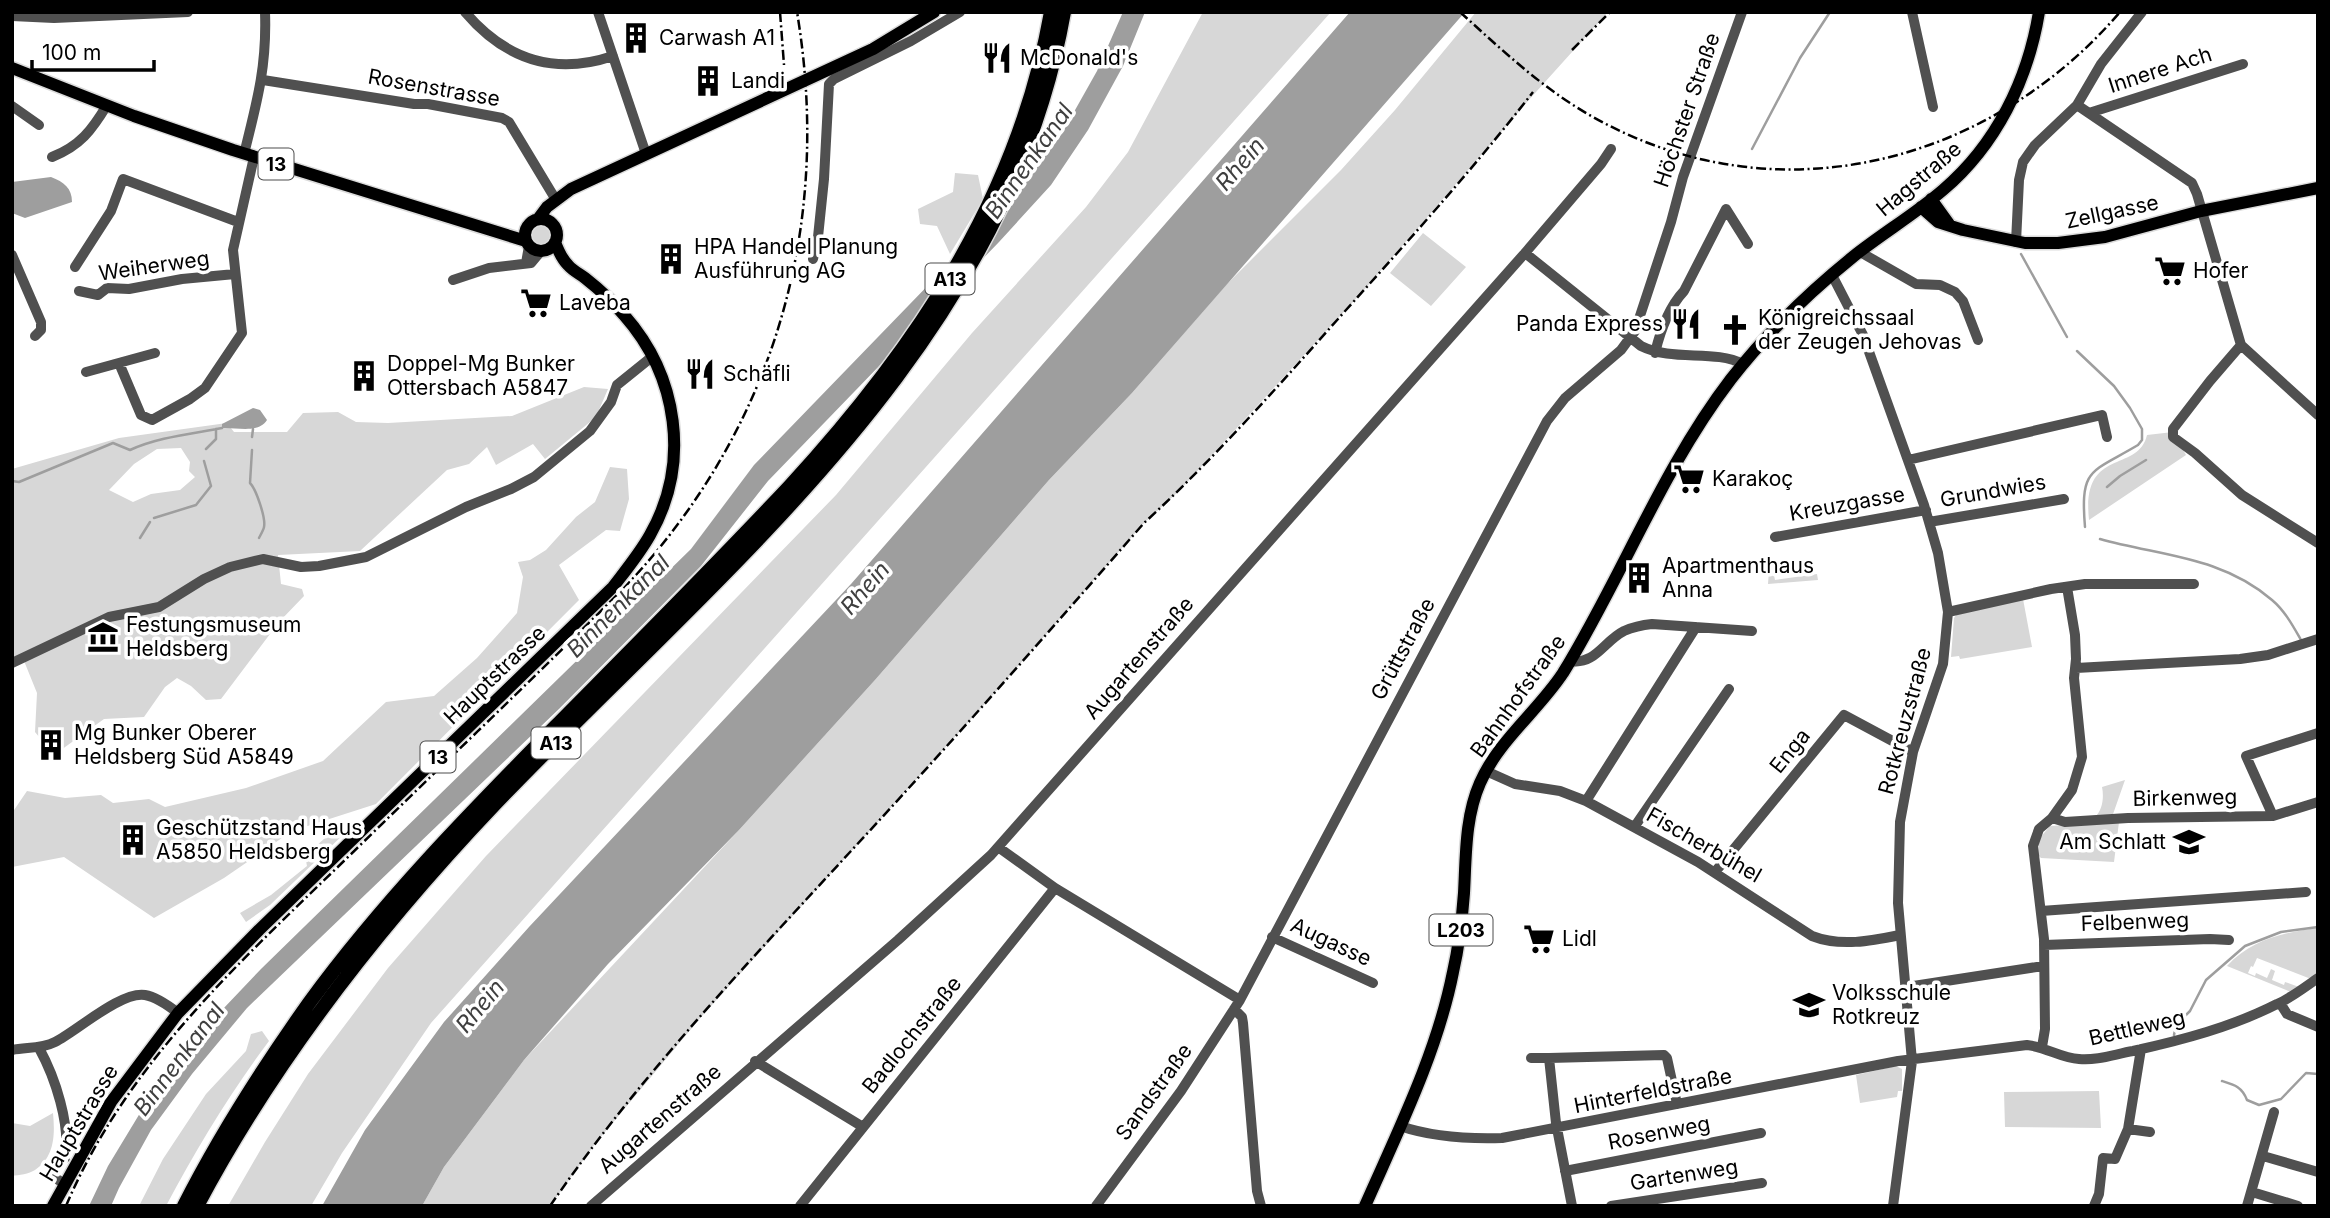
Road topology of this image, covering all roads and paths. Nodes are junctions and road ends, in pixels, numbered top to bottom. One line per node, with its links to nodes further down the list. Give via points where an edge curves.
1 (188, 12): 13 (street)
2 (265, 12): 17 (street)
3 (465, 12): 14 (street, via 508,51 533,60 575,64)
4 (598, 12): 14 (street)
5 (934, 12): 25 (main road, via 873,49)
6 (960, 12): 41 (street, via 829,84 824,179)
7 (1051, 12): 123 (highway, A13, via 1028,106 988,209 951,277 906,344 824,450 488,795 355,945 271,1057)
8 (1063, 12): 124 (highway, A13, via 1047,83 993,227 948,306 876,406 799,495 495,804 362,954 278,1068)
9 (1742, 12): 48 (street, Höchster Straße)
10 (1912, 12): 21 (street)
11 (2039, 12): 30 (main road, Hagstraße / L203, via 2026,67 2001,121 1968,166)
12 (2143, 12): 19 (street, via 2101,64)
13 (12, 16)
14 (613, 56): 25 (street)
15 (2243, 64): 22 (street, Innere Ach)
16 (12, 68): 18 (main road, 13)
17 (263, 80): 26 (street); 29 (street, Rosenstrasse, via 502,118 509,122)
18 (107, 105): 26 (main road, 13); 27 (street, via 90,132)
19 (2077, 105): 22 (street, Zellgasse); 35 (street, via 2023,162)
20 (12, 106): 23 (street)
21 (1933, 107)
22 (2089, 113): 31 (street, Zellgasse, via 2192,183)
23 (39, 125)
24 (1611, 149): 39 (street, Augartenstraße)
25 (646, 154): 29 (main road)
26 (249, 155): 33 (street); 36 (main road, 13)
27 (52, 157)
28 (2318, 188): 31 (main road, Zellgasse)
29 (555, 201): 32 (main road); 34 (main road)
30 (1926, 203): 35 (main road, Zellgasse, via 1949,224); 38 (main road, Hagstraße / L203)
31 (2201, 211): 35 (main road, Zellgasse, via 2088,240); 50 (street)
32 (538, 219): 34 (main road); 36 (main road, via 531,222)
33 (238, 222): 42 (street, Weiherweg, via 123,178 111,211); 43 (street)
34 (552, 223): 36 (main road, via 556,234)
35 (2017, 242)
36 (537, 243): 45 (street, via 526,263 489,268); 53 (main road, Hauptstrasse / 13, via 606,296)
37 (1748, 244): 52 (street, via 1726,209 1677,298)
38 (1860, 252): 44 (main road, Hagstraße / L203); 49 (street, via 1916,284 1940,285 1955,292)
39 (1525, 253): 48 (street); 83 (street, Augartenstraße)
40 (12, 256): 47 (street, via 41,322)
41 (813, 259)
42 (75, 267)
43 (235, 274): 46 (street, Weiherweg, via 107,288 98,295); 54 (street, via 243,333 205,388 152,420 141,415)
44 (1832, 275): 55 (main road, Hagstraße / L203, via 1796,306); 59 (street, Rotkreuzstraße, via 1863,335)
45 (453, 280)
46 (79, 291)
47 (35, 337)
48 (1630, 339): 52 (street); 89 (street, Grüttstraße, via 1565,398 1543,428)
49 (1978, 340)
50 (2241, 345): 57 (street); 64 (street, via 2174,429 2173,437 2242,495)
51 (155, 352): 54 (street)
52 (1655, 353): 55 (street)
53 (653, 356): 72 (street, via 617,385 590,431 534,477 366,557 300,567 263,559 230,566 159,607 109,617); 98 (main road, Hauptstrasse / 13, via 671,404 674,461 665,502 633,562 613,587)
54 (119, 363): 56 (street)
55 (1743, 364): 71 (main road, Bahnhofstraße / L203, via 1688,444)
56 (86, 372)
57 (2318, 415)
58 (2107, 436): 59 (street, via 2102,415)
59 (1908, 460): 61 (street, Rotkreuzstraße)
60 (2063, 499): 62 (street, Grundwies)
61 (1926, 510): 62 (street, Rotkreuzstraße); 63 (street, Kreuzgasse)
62 (1929, 522): 67 (street, Rotkreuzstraße)
63 (1775, 537)
64 (2318, 543)
65 (2194, 584): 66 (street)
66 (2067, 587): 67 (street); 73 (street)
67 (1948, 611): 76 (street, Rotkreuzstraße, via 1942,664)
68 (1696, 627): 69 (street); 71 (street, via 1640,625 1612,638 1588,660); 78 (street)
69 (1752, 631)
70 (2318, 639): 73 (street, via 2240,659)
71 (1571, 661): 77 (main road, Bahnhofstraße / L203)
72 (12, 663)
73 (2076, 668): 81 (street, via 2082,757 2072,790)
74 (1729, 689): 82 (street)
75 (2318, 733): 80 (street, via 2246,757)
76 (1913, 752): 84 (street, Enga, via 1844,715); 88 (street, Rotkreuzstraße, via 1899,835)
77 (1486, 771): 78 (street, Fischerbühel, via 1515,784); 110 (main road, Bahnhofstraße / L203, via 1468,827 1453,975)
78 (1586, 801): 82 (street, Fischerbühel)
79 (2318, 802): 80 (street, Birkenweg)
80 (2273, 816): 81 (street, Birkenweg, via 2065,822)
81 (2052, 818): 87 (street, via 2039,829 2033,846)
82 (1634, 826): 84 (street, Fischerbühel)
83 (998, 847): 85 (street); 106 (street, Augartenstraße, via 898,940)
84 (1715, 872): 88 (street, Fischerbühel, via 1827,942)
85 (1055, 888): 97 (street); 111 (street, Badlochstraße)
86 (2305, 892): 87 (street)
87 (2041, 911): 91 (street)
88 (1900, 935): 95 (street, Rotkreuzstraße)
89 (1272, 937): 94 (street, Augasse); 97 (street, Grüttstraße)
90 (2229, 940): 91 (street, Felbenweg)
91 (2044, 945): 92 (street)
92 (2043, 966): 95 (street); 100 (street)
93 (2318, 978): 96 (street, Bettleweg)
94 (1373, 983)
95 (1907, 987): 107 (street, Rotkreuzstraße)
96 (2280, 1003): 99 (street, via 2287,1014); 102 (street, Bettleweg, via 2219,1027)
97 (1237, 1004): 127 (street, Sandstraße, via 1181,1091); 128 (street, via 1244,1023)
98 (178, 1013): 101 (street, via 144,995 124,999); 120 (main road, Hauptstrasse / 13, via 111,1102)
99 (2318, 1027)
100 (2042, 1047): 102 (street, Bettleweg, via 2080,1060); 107 (street, Bettleweg, via 2027,1045)
101 (39, 1048): 103 (street); 120 (street, via 55,1086 67,1145 65,1158 55,1164 52,1173)
102 (2141, 1049): 113 (street)
103 (12, 1050)
104 (1531, 1058): 105 (street)
105 (1549, 1058): 108 (street, via 1664,1055); 112 (street)
106 (755, 1061): 111 (street); 125 (street, Augartenstraße)
107 (1912, 1061): 108 (street, Hinterfeldstraße); 132 (street, Rotkreuzstraße)
108 (1677, 1104): 112 (street, Hinterfeldstraße)
109 (2274, 1112): 116 (street)
110 (1401, 1126): 112 (street, Hinterfeldstraße, via 1476,1139); 129 (main road, Bahnhofstraße / L203)
111 (863, 1127): 126 (street, Badlochstraße)
112 (1558, 1129): 117 (street)
113 (2128, 1129): 114 (street); 133 (street, via 2115,1159 2103,1157)
114 (2150, 1132)
115 (1760, 1133): 117 (street, Rosenweg)
116 (2263, 1156): 118 (street); 121 (street)
117 (1565, 1171): 130 (street)
118 (2318, 1172)
119 (1762, 1182): 131 (street, Gartenweg)
120 (65, 1184): 122 (main road, Hauptstrasse / 13)
121 (2252, 1192): 134 (street); 135 (street)
122 (53, 1206)
123 (184, 1206)
124 (197, 1206)
125 (591, 1206)
126 (800, 1206)
127 (1096, 1206)
128 (1261, 1206)
129 (1365, 1206)
130 (1572, 1206)
131 (1611, 1206)
132 (1893, 1206)
133 (2094, 1206)
134 (2248, 1206)
135 (2298, 1206)

